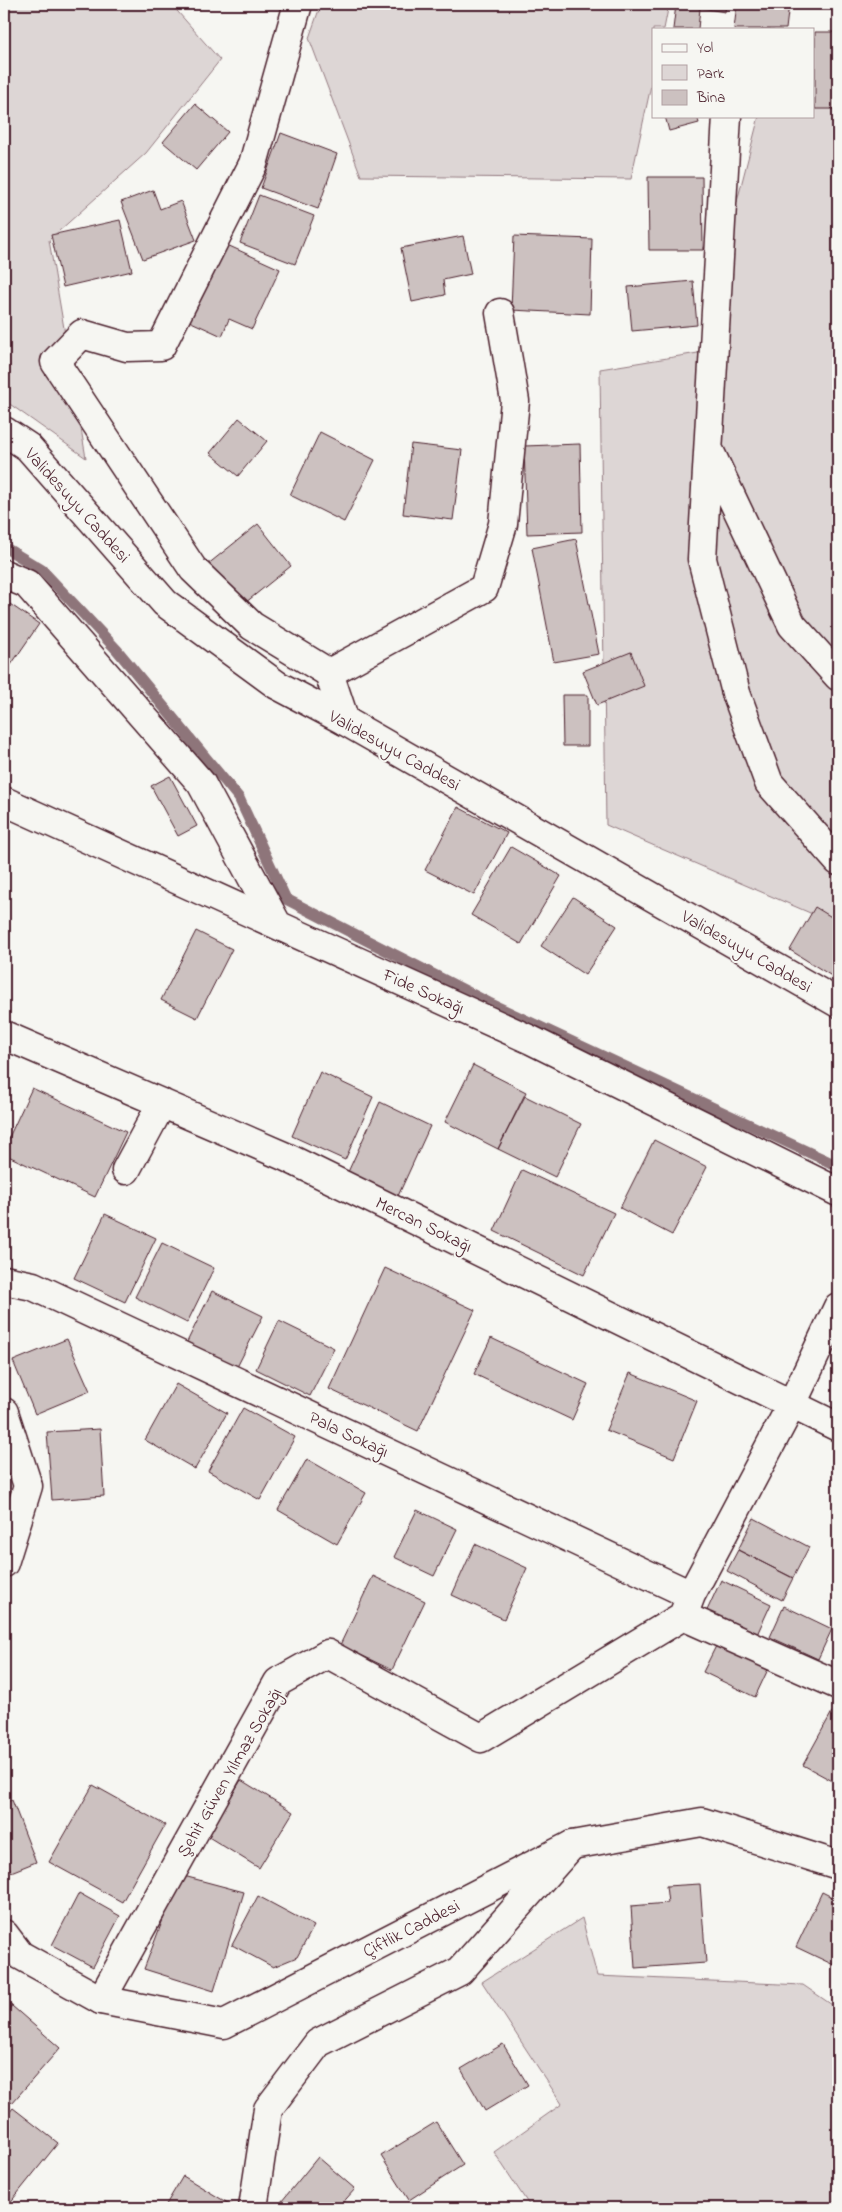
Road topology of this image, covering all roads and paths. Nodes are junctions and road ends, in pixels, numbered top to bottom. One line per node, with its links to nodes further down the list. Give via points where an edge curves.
1 (298, 4): 7 (street, via 253,164 161,346 127,347 82,334 55,362 193,569 252,626)
2 (727, 118): 5 (street)
3 (500, 313): 7 (street, via 515,401 503,524 484,588)
4 (4, 431): 9 (street, Validesuyu Caddesi, via 28,447 165,603 277,686)
5 (710, 452): 8 (street, via 792,625); 11 (street, via 702,559 736,693 769,783)
6 (4, 574): 12 (street, via 27,584 201,783)
7 (329, 673): 9 (street)
8 (838, 676)
9 (345, 722): 13 (street, Validesuyu Caddesi)
10 (4, 801): 12 (street, Fide Sokağı)
11 (838, 861)
12 (277, 924): 17 (street, Fide Sokağı, via 532,1040)
13 (838, 1003)
14 (4, 1035): 15 (street, Mercan Sokağı)
15 (162, 1103): 16 (street); 20 (street, Mercan Sokağı, via 286,1157)
16 (126, 1170)
17 (838, 1192)
18 (4, 1280): 24 (street, Pala Sokağı, via 33,1286)
19 (838, 1308): 20 (street)
20 (792, 1404): 22 (street, Mercan Sokağı); 24 (street)
21 (4, 1412): 23 (street, via 28,1486)
22 (838, 1428)
23 (4, 1563)
24 (687, 1606): 25 (street, Pala Sokağı); 29 (street, Şehit Güven Yılmaz Sokağı, via 481,1738 328,1654 278,1682)
25 (838, 1685)
26 (572, 1845): 27 (street, Çiftlik Caddesi, via 702,1822); 29 (street, Çiftlik Caddesi, via 224,2024); 30 (street, via 460,1971 318,2043 268,2109)
27 (838, 1865)
28 (4, 1934): 29 (street, Çiftlik Caddesi, via 20,1955)
29 (101, 2000)
30 (253, 2208)

